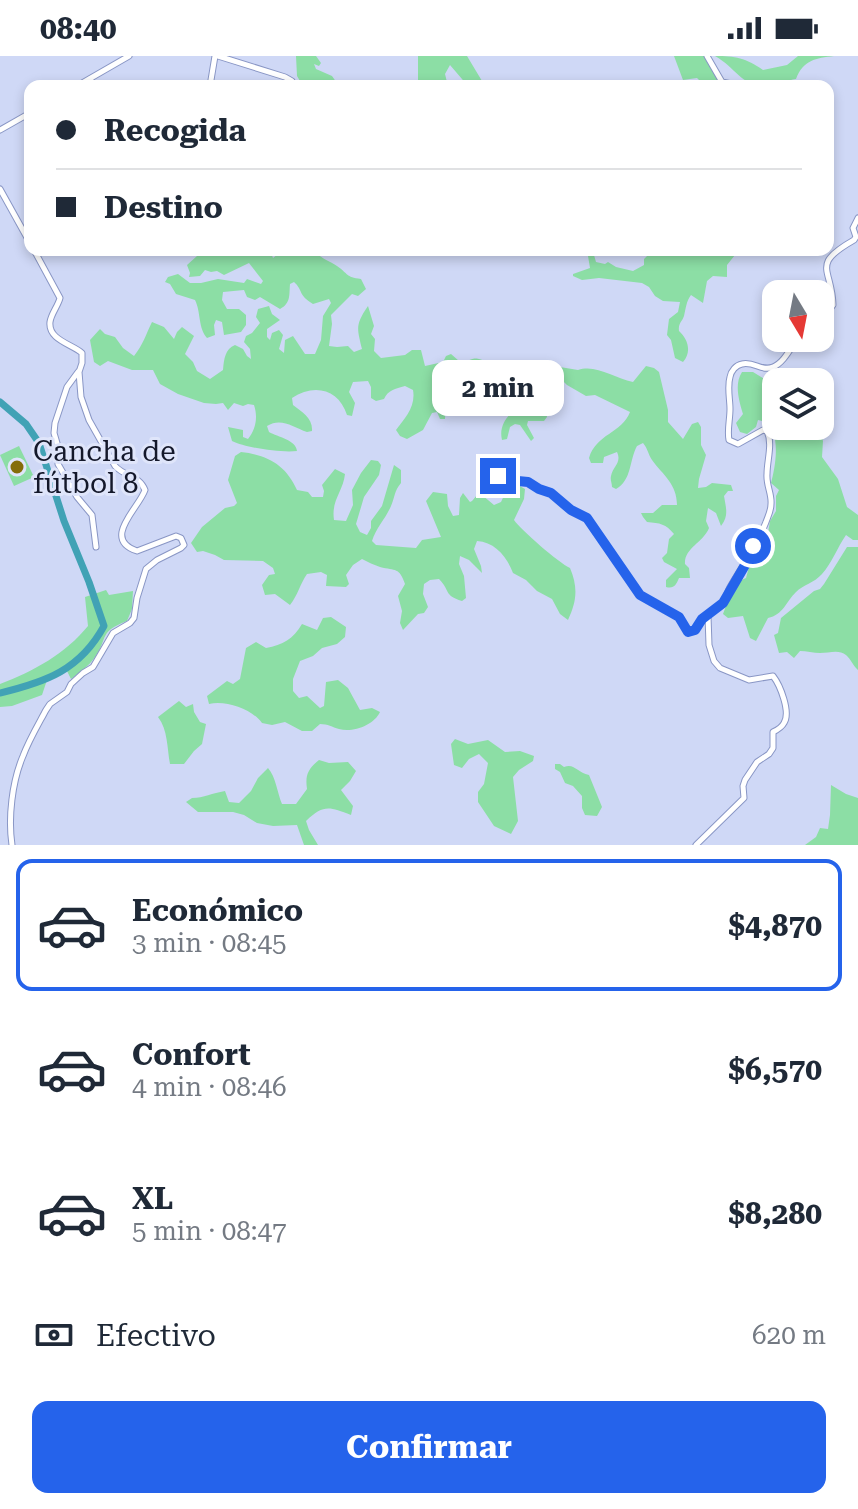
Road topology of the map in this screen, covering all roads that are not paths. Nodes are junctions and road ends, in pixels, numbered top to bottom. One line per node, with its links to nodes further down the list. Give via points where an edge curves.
1 (128, 56): 4 (street)
2 (216, 56): 5 (street); 6 (street)
3 (707, 56): 7 (street)
4 (90, 79)
5 (211, 80)
6 (290, 80)
7 (721, 80)
8 (24, 116): 9 (street)
9 (0, 130)
10 (0, 189): 12 (street)
11 (858, 218): 13 (street, via 856,237)
12 (24, 232)
13 (834, 255)
14 (37, 256): 18 (street, via 60,298 50,326 82,353)
15 (832, 256): 16 (street, via 825,270)
16 (827, 280)
17 (788, 352): 21 (street, via 776,367 742,364 730,375 729,440 738,444 767,431 771,507 748,560 723,603)
18 (79, 372): 20 (street, via 67,387 54,433 58,464 92,515); 22 (street, via 85,410 112,462 145,490 124,524 123,538 137,551 176,536 184,545 146,569 134,618 113,633 93,667 46,710 18,770)
19 (498, 476): 21 (street, via 528,482 587,518 640,595 679,617 688,632)
20 (96, 547)
21 (710, 612): 23 (street, via 714,661 749,680 773,676 786,716 773,732 773,748 745,780 744,798)
22 (12, 845)
23 (696, 845)

